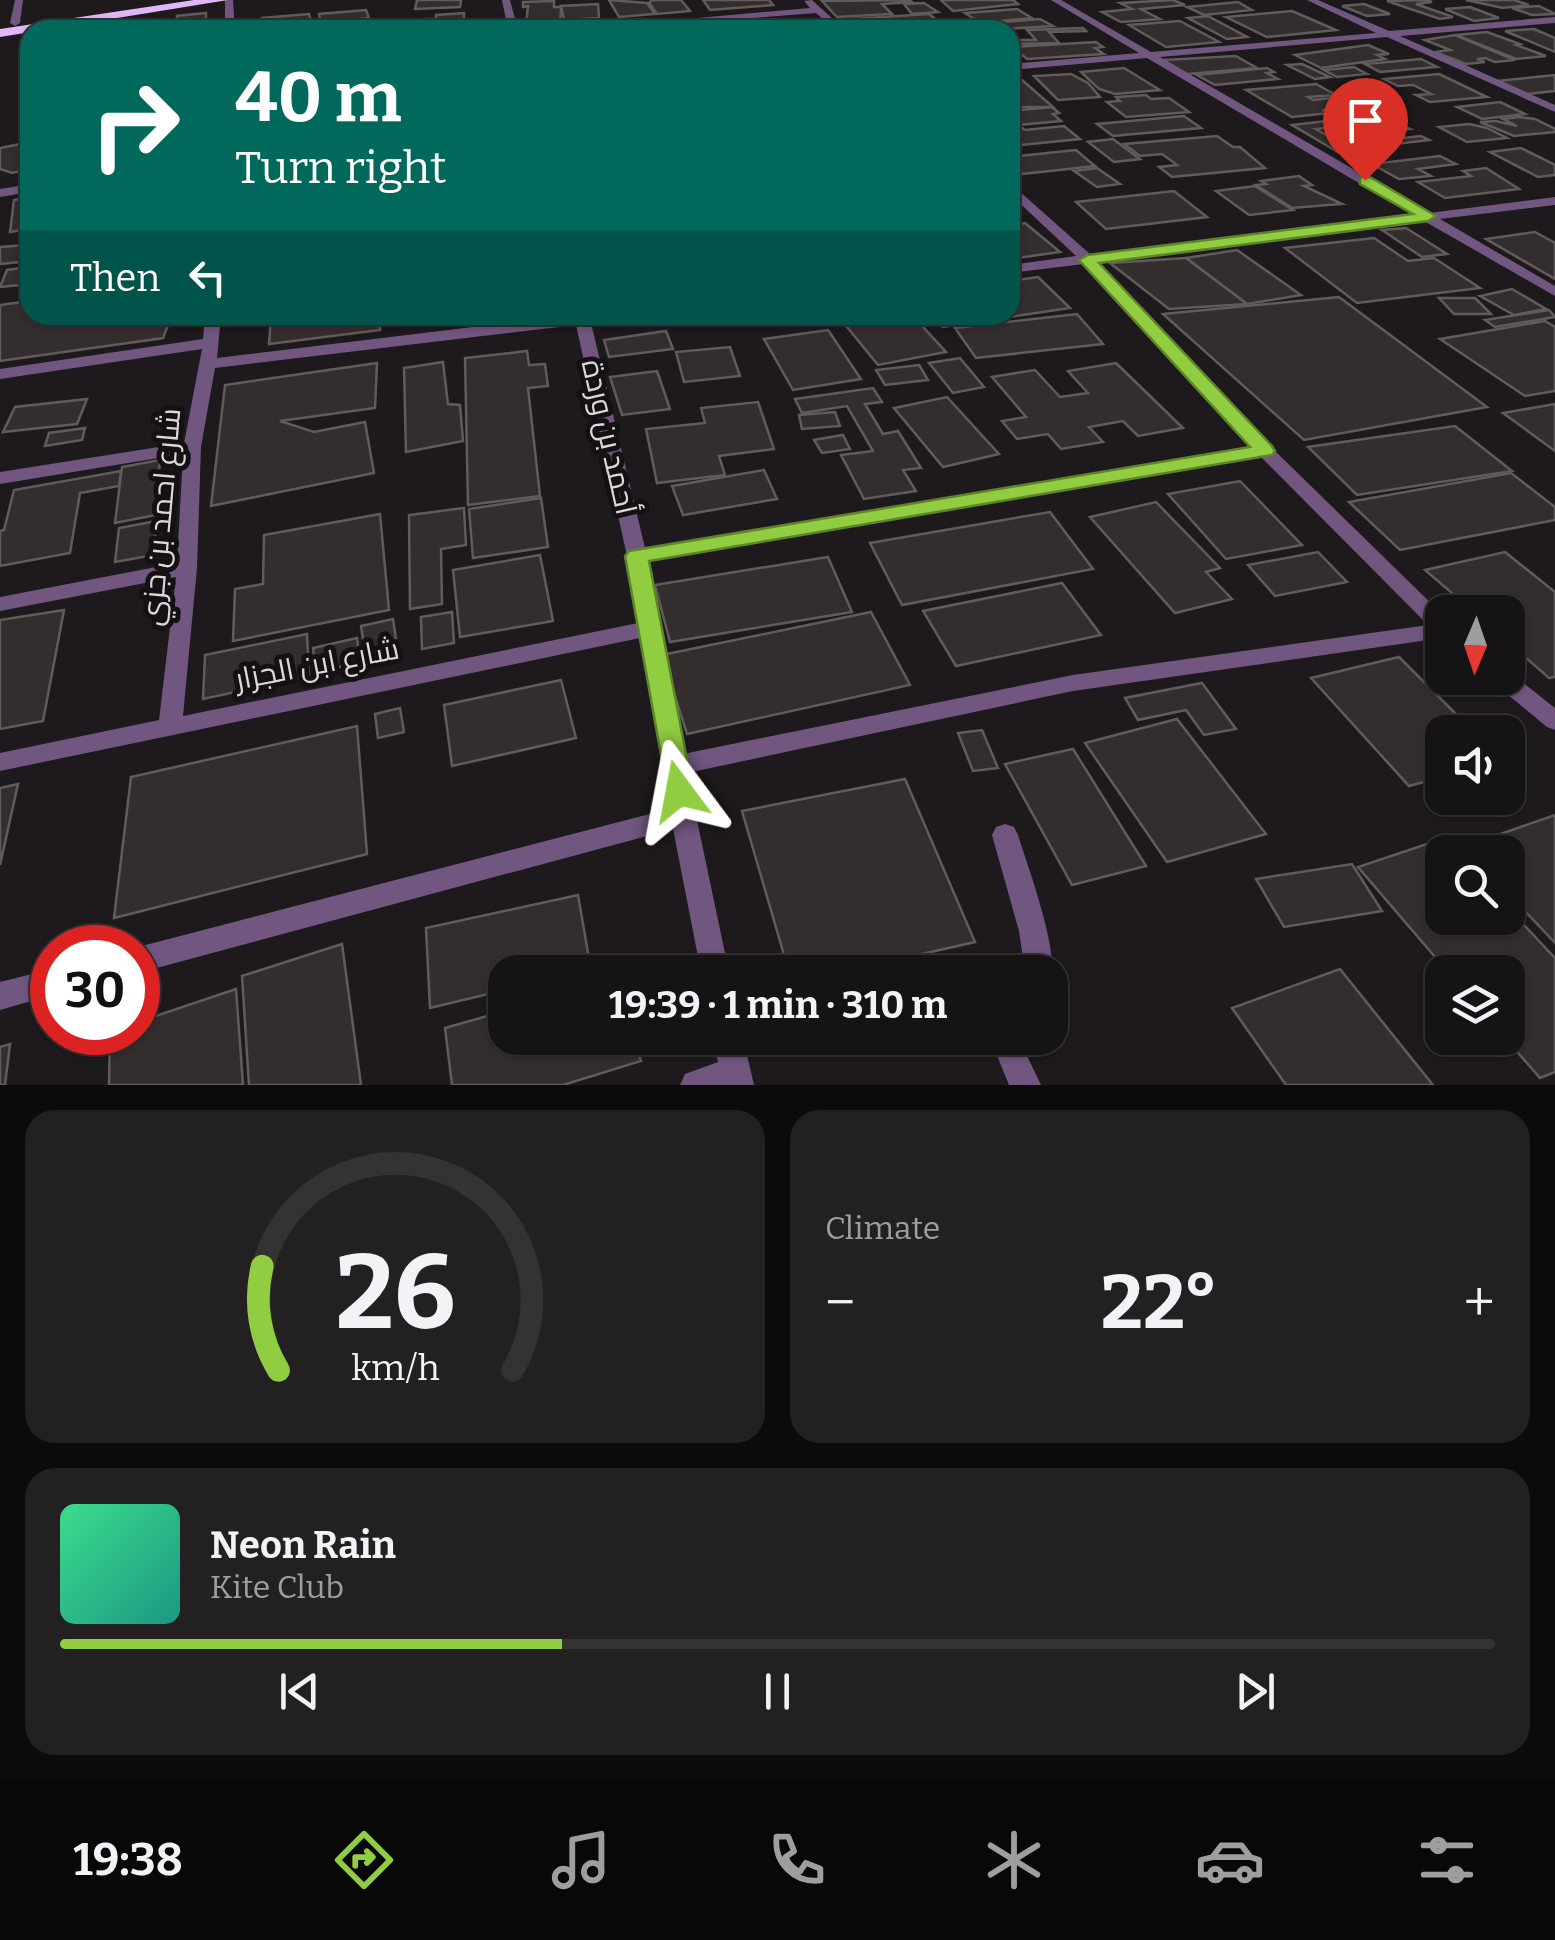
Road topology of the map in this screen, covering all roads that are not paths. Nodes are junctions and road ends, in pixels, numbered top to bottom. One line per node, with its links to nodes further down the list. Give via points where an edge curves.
1 (173, 0): 9 (highway)
2 (221, 0): 10 (highway)
3 (807, 0): 8 (street)
4 (1055, 0): 16 (street)
5 (1311, 0): 15 (street)
6 (19, 3): 7 (street); 14 (street)
7 (0, 8)
8 (818, 10): 11 (street); 12 (street)
9 (35, 20)
10 (91, 20)
11 (692, 20)
12 (829, 20)
13 (1555, 20): 15 (street)
14 (7, 24)
15 (1392, 34): 16 (street); 18 (street)
16 (1145, 55): 17 (street); 21 (street)
17 (1020, 67)
18 (1555, 109)
19 (1020, 195): 22 (street)
20 (1555, 201): 21 (street)
21 (1428, 216): 22 (street); 24 (street)
22 (1088, 260): 23 (street); 32 (street)
23 (1020, 267)
24 (1555, 292)
25 (212, 325): 28 (street, شارع احمد بن جزي)
26 (518, 325): 29 (street)
27 (583, 325): 34 (street, أحمد بن وردة)
28 (210, 342): 29 (street, شارع احمد بن جزي); 30 (street)
29 (208, 364): 31 (street, شارع احمد بن جزي)
30 (0, 374)
31 (192, 447): 33 (street); 35 (street, شارع احمد بن جزي)
32 (1265, 451): 34 (street); 37 (street)
33 (0, 478)
34 (637, 556): 38 (street, أحمد بن وردة)
35 (187, 568): 36 (street); 42 (street, شارع احمد بن جزي)
36 (0, 604)
37 (1425, 611)
38 (647, 630): 42 (street, شارع ابن الجزار); 44 (street, أحمد بن وردة)
39 (1425, 630): 44 (street, via 1073,682)
40 (1524, 695): 41 (street)
41 (1555, 721)
42 (170, 724): 43 (street, شارع ابن الجزار)
43 (0, 762)
44 (672, 766): 45 (street, أحمد بن وردة)
45 (686, 816): 47 (street); 48 (street, أحمد بن وردة)
46 (1005, 836): 49 (street)
47 (160, 954)
48 (712, 955)
49 (1037, 955)
50 (30, 988): 51 (street)
51 (0, 996)
52 (1014, 1055): 55 (street)
53 (736, 1079): 54 (street)
54 (696, 1085)
55 (1025, 1085)

